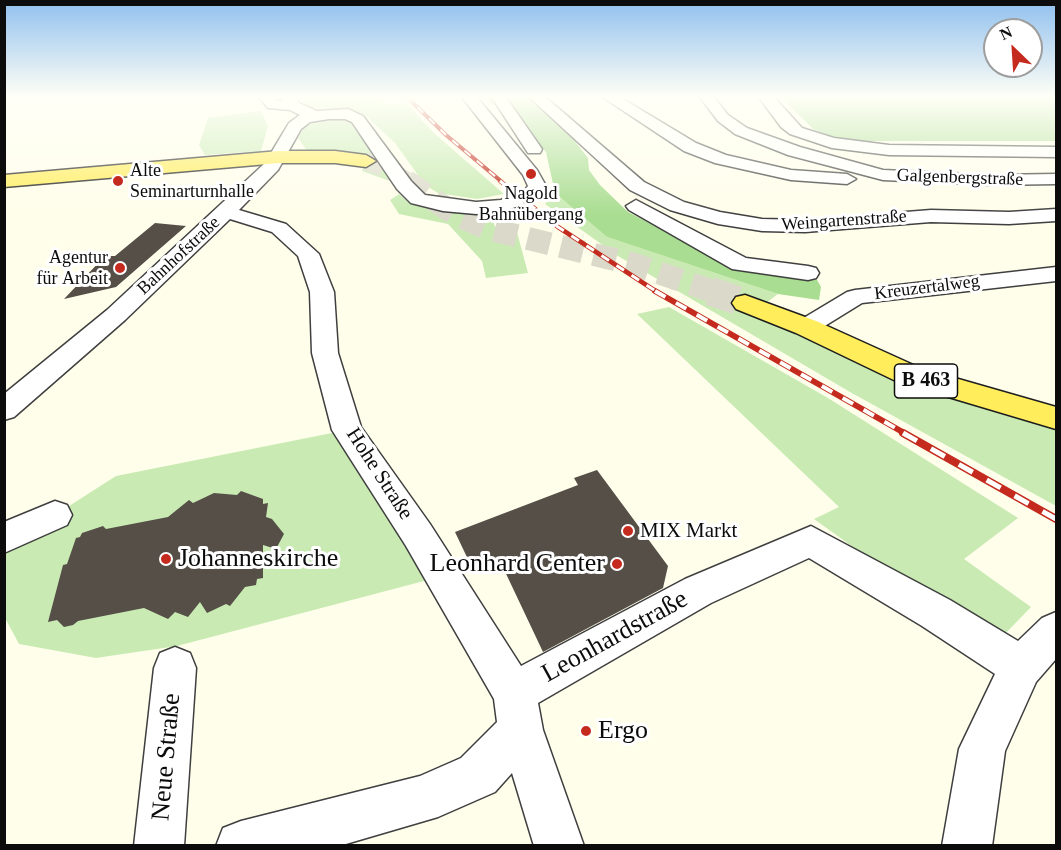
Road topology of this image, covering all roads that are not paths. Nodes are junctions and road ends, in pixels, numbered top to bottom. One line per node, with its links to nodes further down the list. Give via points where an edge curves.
1 (290, 136): 10 (street, Bahnhofstraße)
2 (370, 136): 12 (street, via 418,199 443,205 491,207 526,198 537,186)
3 (500, 136): 12 (street)
4 (525, 136): 12 (street, via 538,155 537,160)
5 (579, 136): 13 (street, Weingartenstraße)
6 (672, 136): 14 (street, via 690,147 759,170 812,178)
7 (753, 136): 14 (street, Galgenbergstraße)
8 (810, 136): 9 (street, via 832,143 889,150)
9 (1056, 152)
10 (279, 157): 11 (main road); 16 (main road); 17 (street, Bahnhofstraße)
11 (366, 161)
12 (523, 164)
13 (611, 164): 18 (street, Weingartenstraße, via 637,186 677,206 762,225 805,226 931,216); 19 (street, via 599,170 636,207 740,264)
14 (883, 175): 15 (street, Galgenbergstraße)
15 (1056, 179)
16 (4, 181)
17 (226, 212): 23 (street, Bahnhofstraße, via 116,315); 30 (street, Hohe Straße, via 279,228 308,254 322,292 325,353 347,430 418,535)
18 (1056, 215)
19 (808, 273)
20 (1056, 274): 22 (street, Kreuzertalweg, via 855,297)
21 (745, 303): 22 (main road, B 463)
22 (806, 327): 24 (main road, B 463, via 909,375)
23 (4, 410)
24 (1055, 418)
25 (55, 515): 26 (street)
26 (4, 538)
27 (1056, 631): 28 (street)
28 (1021, 667): 30 (street, Leonhardstraße, via 812,541 698,591); 34 (street, via 982,749)
29 (175, 668): 31 (street, Neue Straße)
30 (518, 711): 32 (street, Leonhardstraße, via 478,776 421,800); 33 (street, Hohe Straße)
31 (159, 846)
32 (241, 846)
33 (559, 846)
34 (967, 846)

